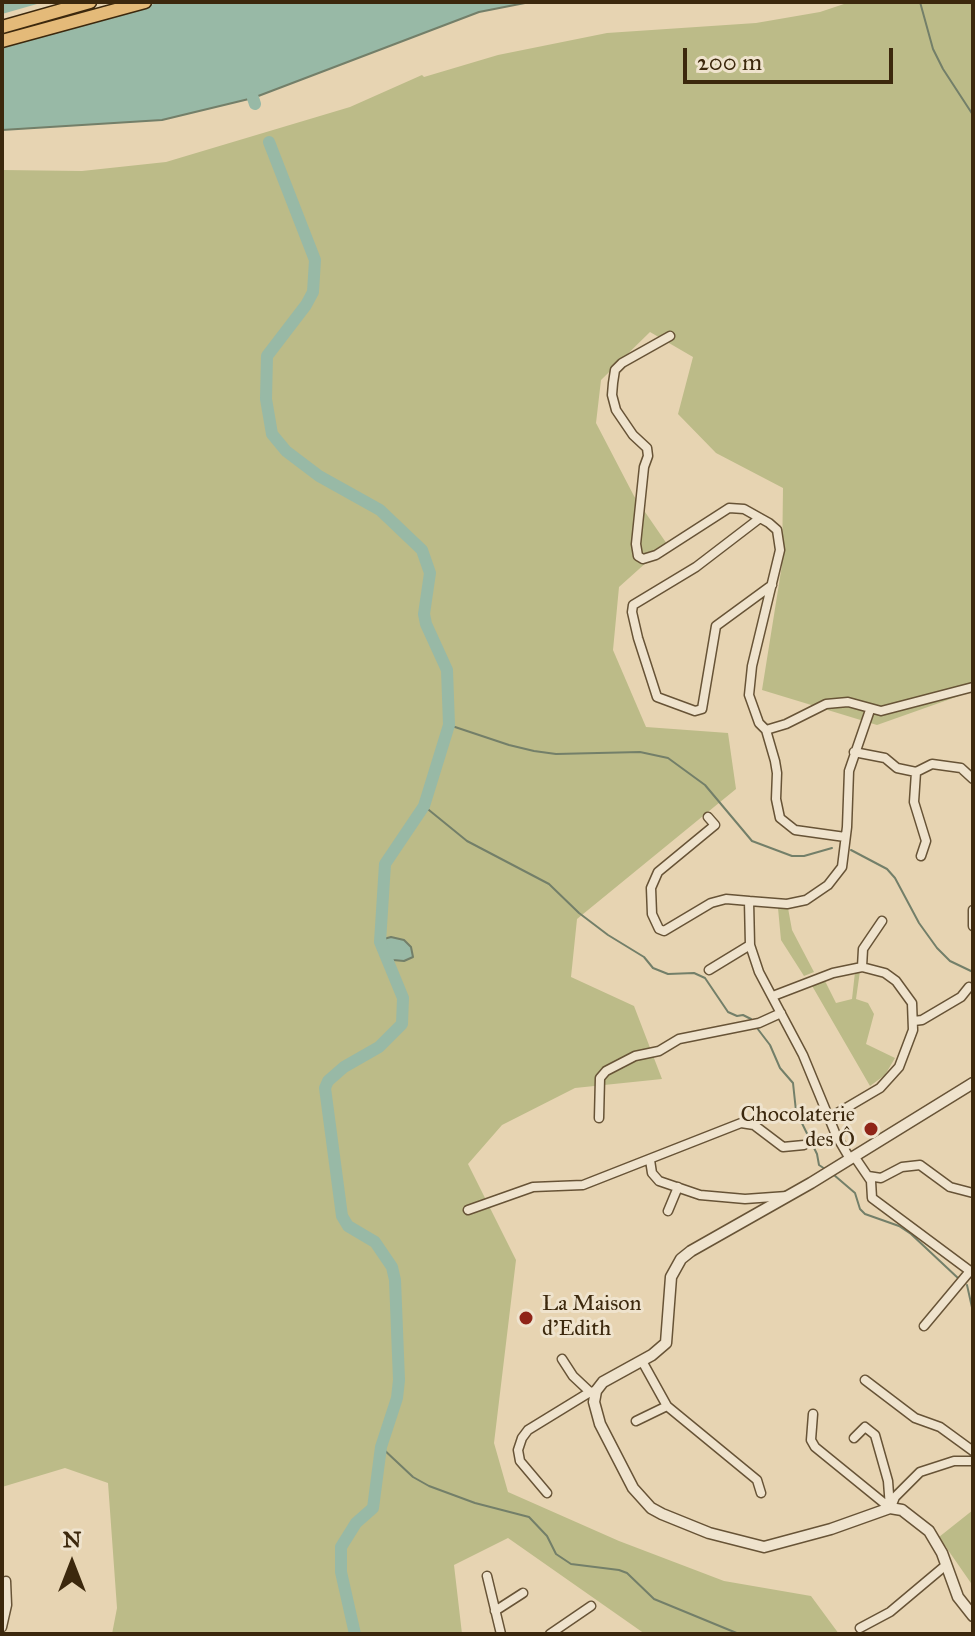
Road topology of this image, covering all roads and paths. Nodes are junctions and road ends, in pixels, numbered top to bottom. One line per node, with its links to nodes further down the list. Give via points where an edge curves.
1 (90, 2): 3 (main road)
2 (145, 2): 4 (main road)
3 (2, 27)
4 (2, 41)
5 (670, 336): 6 (street, via 622,363 613,383 616,410 647,448 638,556 656,555 726,509 739,508)
6 (760, 518): 7 (street, via 779,534); 7 (street, via 696,567 633,605 657,697 702,709 716,626)
7 (772, 585): 10 (street, via 749,683 751,705)
8 (973, 687): 9 (street, via 893,709)
9 (870, 710): 10 (street, via 848,702 826,704); 11 (street)
10 (766, 730): 15 (street, via 784,823 806,833)
11 (854, 752): 12 (street); 15 (street)
12 (916, 772): 13 (street, via 932,764 961,768); 16 (street, via 914,802 926,841)
13 (973, 779)
14 (708, 817): 17 (street, via 715,825 658,872 651,888 659,929 664,931 711,903)
15 (845, 837): 17 (street, via 842,867 816,895 787,904)
16 (921, 856)
17 (749, 901): 21 (street)
18 (973, 910): 20 (street)
19 (882, 921): 22 (street, via 863,949)
20 (973, 926)
21 (750, 945): 23 (street); 25 (street)
22 (862, 967): 25 (street, via 821,976); 27 (street, via 896,981 912,1003)
23 (709, 970)
24 (969, 987): 27 (street, via 961,997)
25 (773, 996): 26 (street)
26 (781, 1013): 29 (street, via 759,1023 679,1039 606,1071 600,1078); 30 (street)
27 (914, 1021): 30 (street, via 908,1049 888,1081)
28 (973, 1083): 32 (street)
29 (599, 1118)
30 (829, 1118): 32 (street)
31 (804, 1145): 33 (street, via 783,1147 746,1122)
32 (852, 1158): 34 (street); 37 (street)
33 (650, 1160): 35 (street, via 655,1177); 38 (street, via 583,1185 533,1187)
34 (867, 1176): 36 (street, via 881,1178 920,1165 950,1187); 40 (street, via 872,1198 970,1271)
35 (678, 1187): 37 (street, via 709,1197); 39 (street)
36 (973, 1193)
37 (788, 1196): 42 (street, via 681,1259 671,1277 666,1343)
38 (468, 1210)
39 (668, 1211)
40 (924, 1326)
41 (562, 1359): 44 (street, via 578,1382)
42 (642, 1361): 44 (street); 45 (street)
43 (865, 1380): 49 (street, via 915,1418 940,1427)
44 (593, 1392): 51 (street, via 528,1430 520,1442 520,1461); 53 (street, via 600,1424 633,1488 651,1508 672,1519 770,1547)
45 (667, 1406): 47 (street); 52 (street, via 757,1480)
46 (813, 1414): 53 (street, via 815,1447)
47 (636, 1421)
48 (854, 1438): 53 (street, via 865,1427 875,1435)
49 (973, 1451)
50 (973, 1461): 53 (street, via 920,1472)
51 (547, 1493)
52 (761, 1493)
53 (890, 1508): 54 (street, via 909,1513 929,1531)
54 (946, 1565): 60 (street, via 958,1597); 62 (street, via 890,1612)
55 (487, 1576): 59 (street)
56 (6, 1581): 61 (street)
57 (523, 1593): 59 (street)
58 (591, 1606): 64 (street)
59 (495, 1611): 63 (street)
60 (973, 1616)
61 (2, 1627)
62 (860, 1628)
63 (501, 1634)
64 (550, 1634)

